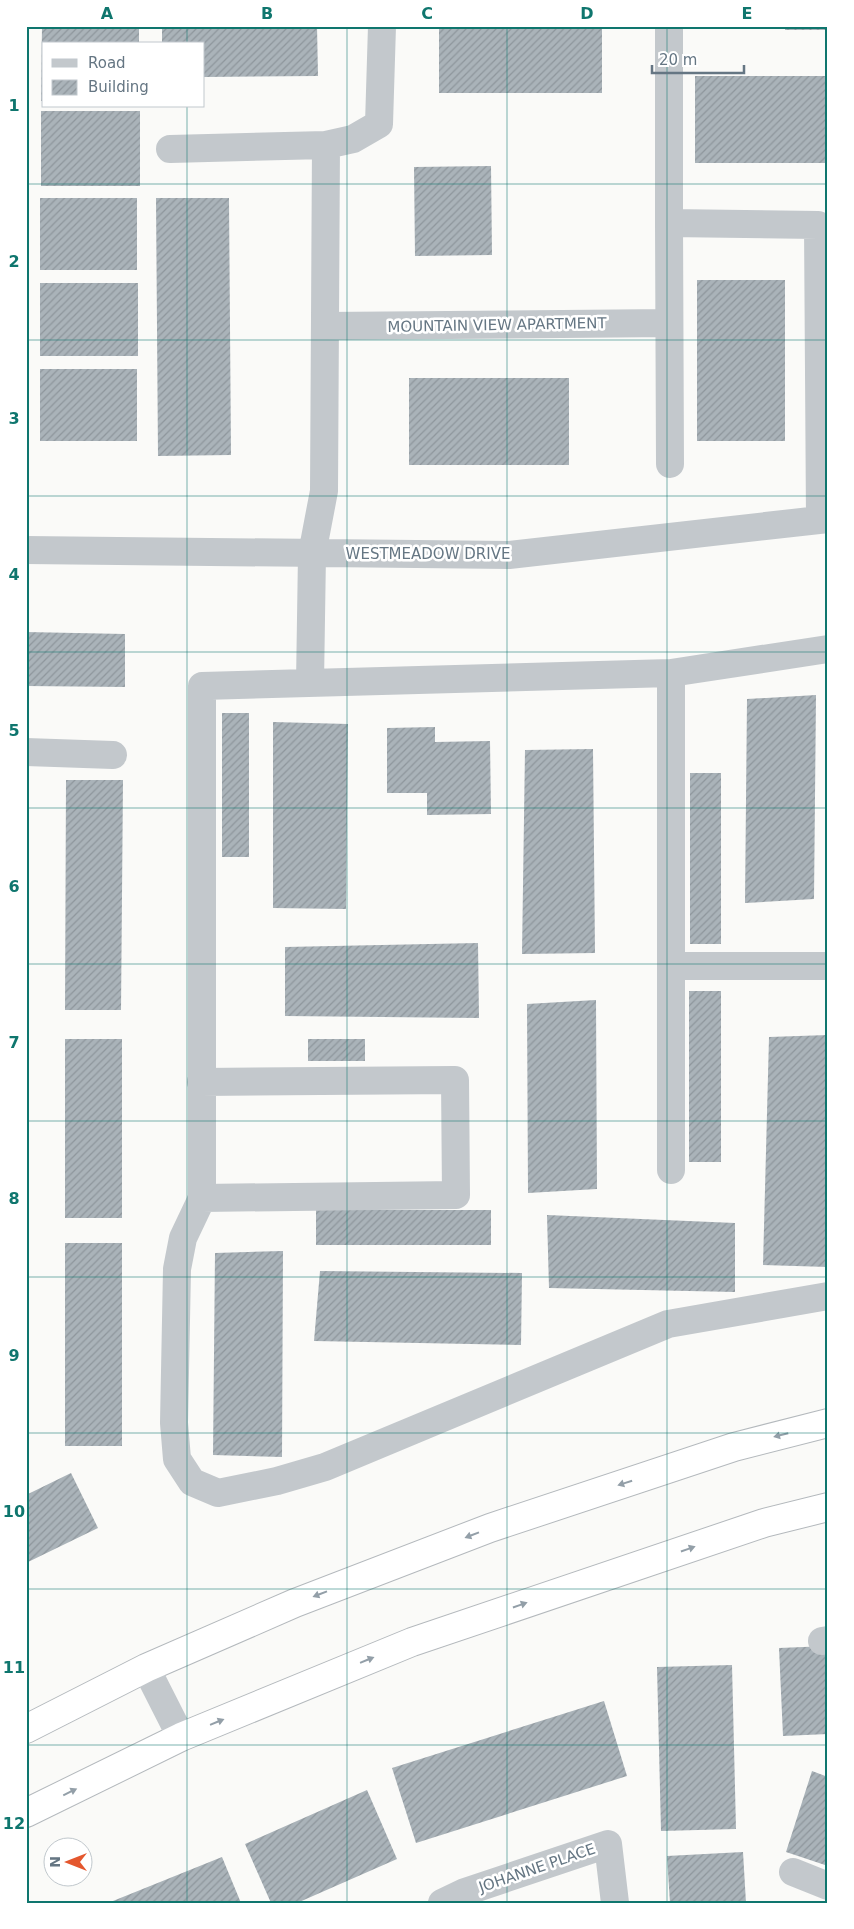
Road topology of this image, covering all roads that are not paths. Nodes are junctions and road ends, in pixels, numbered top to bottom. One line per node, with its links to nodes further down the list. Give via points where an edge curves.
1 (382, 26): 3 (street, via 379,124 354,139)
2 (669, 26): 5 (street)
3 (326, 144): 4 (street); 7 (street)
4 (170, 148)
5 (669, 223): 6 (street); 9 (street, via 818,225)
6 (669, 323): 7 (street, MOUNTAIN VIEW APARTMENT); 8 (street)
7 (325, 326): 11 (street, via 324,491)
8 (670, 464)
9 (824, 519): 11 (street, WESTMEADOW DRIVE, via 509,555)
10 (26, 550): 11 (street, WESTMEADOW DRIVE)
11 (312, 554): 14 (street)
12 (828, 649): 13 (street)
13 (672, 673): 14 (street); 17 (street)
14 (310, 683): 19 (street, via 202,686)
15 (26, 752): 16 (street)
16 (113, 755)
17 (672, 966): 18 (street); 20 (street)
18 (828, 966)
19 (201, 1082): 21 (street); 21 (street, via 455,1080 456,1196)
20 (672, 1170)
21 (202, 1198): 22 (street, via 183,1238 177,1269 174,1423 177,1459 192,1482 218,1493 277,1482 325,1467 668,1324)
22 (828, 1296)
23 (828, 1423): 25 (highway, one-way to 25, via 734,1447 490,1528 295,1603)
24 (828, 1506): 27 (highway, one-way to 24, via 412,1642 764,1523)
25 (146, 1668): 26 (highway); 27 (street)
26 (26, 1729)
27 (181, 1737): 28 (highway, one-way to 27)
28 (26, 1813)
29 (793, 1872): 30 (street)
30 (828, 1886)
31 (459, 1899): 32 (street, JOHANNE PLACE, via 608,1844)
32 (615, 1903)

